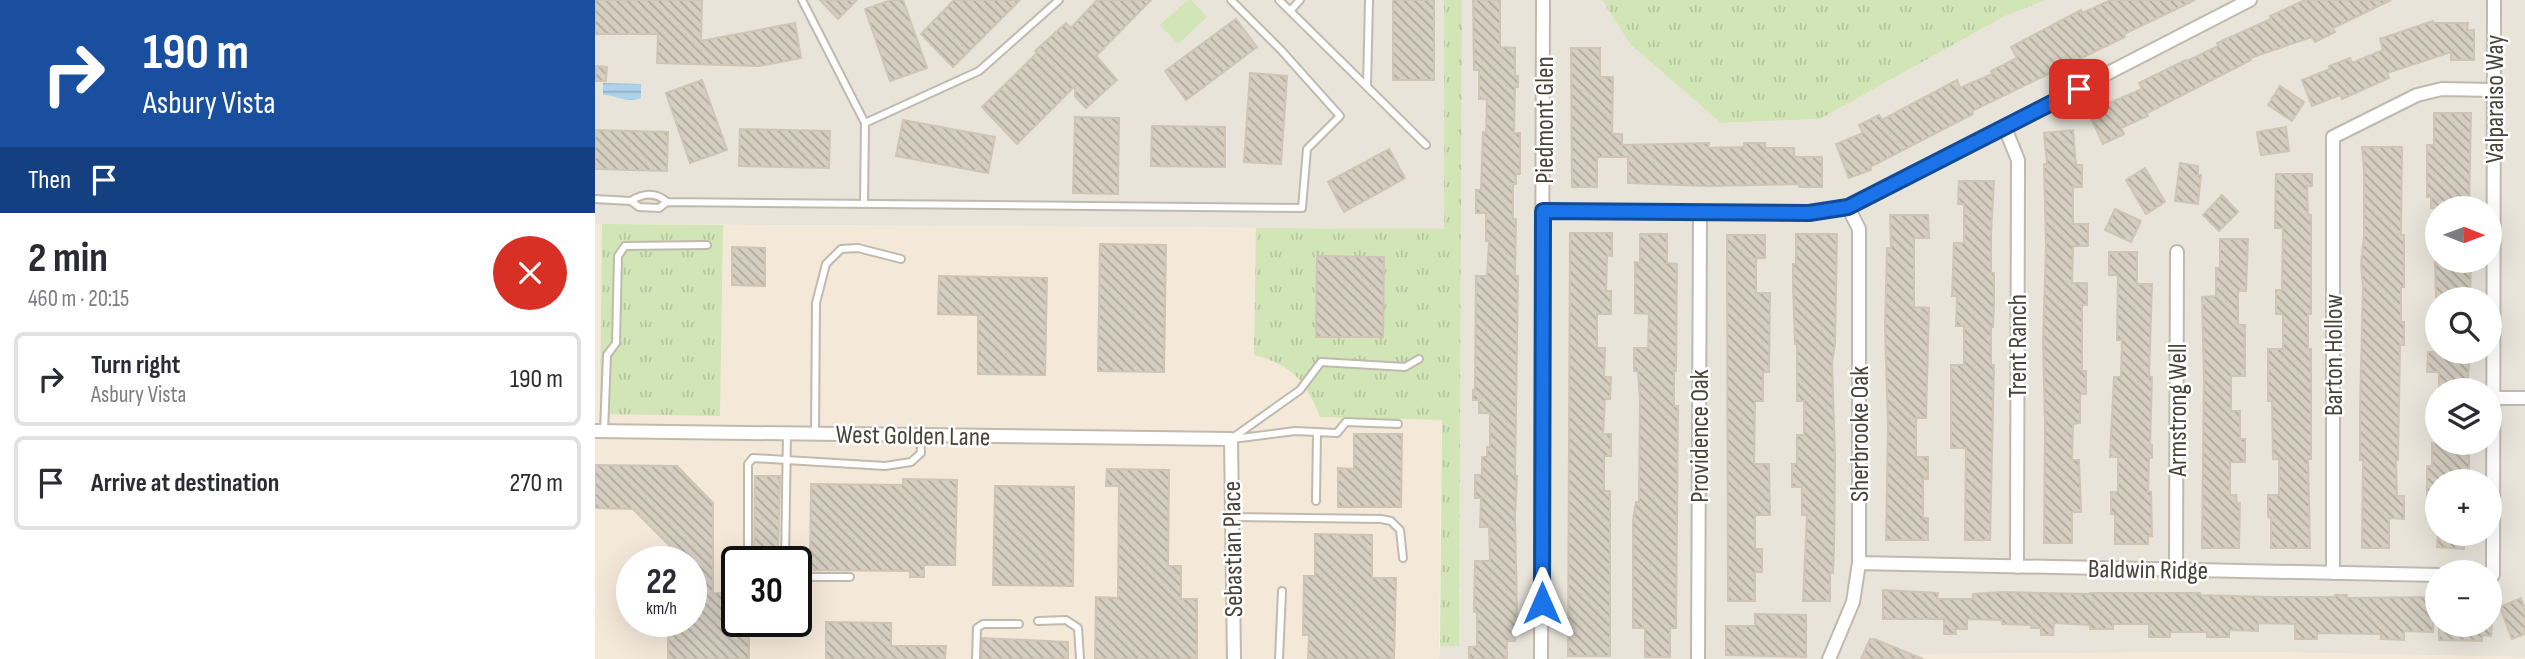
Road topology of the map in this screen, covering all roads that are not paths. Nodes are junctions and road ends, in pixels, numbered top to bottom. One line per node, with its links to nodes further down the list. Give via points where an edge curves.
1 (802, 0): 13 (lane)
2 (1059, 0): 13 (lane, via 979,71)
3 (1231, 0): 19 (lane, via 1340,116 1307,149 1302,208)
4 (1279, 0): 10 (lane)
5 (1300, 0): 10 (lane)
6 (1369, 0): 11 (lane)
7 (2250, 0): 14 (street)
8 (2494, 0): 12 (street, Valparaiso Way)
9 (1543, 2): 21 (street, Piedmont Glen)
10 (1290, 11): 11 (lane)
11 (1367, 87): 15 (lane)
12 (2493, 90): 27 (street, Valparaiso Way); 48 (street, Barton Hollow, via 2442,89 2417,95 2333,137)
13 (865, 123): 19 (lane)
14 (2005, 128): 20 (street); 46 (street, Trent Ranch, via 2018,160)
15 (1426, 145)
16 (595, 200): 17 (lane)
17 (631, 201): 18 (lane, via 639,207 659,208); 18 (lane, via 641,195 660,195)
18 (667, 202): 19 (lane)
19 (864, 203)
20 (1848, 207): 22 (street, via 1809,213); 45 (street, Sherbrooke Oak, via 1859,229)
21 (1543, 211): 22 (street); 59 (street, Piedmont Glen)
22 (1700, 213): 60 (street, Providence Oak)
23 (707, 245): 31 (lane, via 625,246 618,256 616,343 607,355)
24 (2178, 252): 47 (street, Armstrong Well)
25 (901, 259): 34 (lane, via 858,248 841,249 826,264 816,303)
26 (1419, 359): 36 (lane, via 1405,366 1321,362 1300,390)
27 (2494, 378)
28 (2502, 398): 29 (street)
29 (2525, 398)
30 (1398, 424): 32 (lane, via 1346,422 1337,433)
31 (599, 431): 33 (street, West Golden Lane)
32 (1317, 432): 36 (lane); 39 (lane)
33 (787, 433): 34 (street, West Golden Lane); 38 (lane)
34 (815, 434): 35 (street, West Golden Lane)
35 (920, 435): 36 (street, West Golden Lane); 38 (lane, via 921,453 911,461 885,466)
36 (1231, 439): 40 (street, Sebastian Place)
37 (2493, 455): 44 (street, Valparaiso Way)
38 (786, 462): 41 (lane, via 753,458 748,464); 42 (lane)
39 (1316, 502)
40 (1232, 517): 43 (lane, via 1391,521 1400,530); 57 (street, Sebastian Place)
41 (748, 546)
42 (785, 546)
43 (1403, 558)
44 (2492, 560)
45 (1859, 563): 46 (street, Baldwin Ridge); 61 (street, Sherbrooke Oak, via 1853,602)
46 (2017, 567): 47 (street, Baldwin Ridge)
47 (2176, 569): 48 (street, Baldwin Ridge)
48 (2333, 573): 49 (street, Baldwin Ridge)
49 (2425, 575)
50 (812, 577): 51 (lane)
51 (850, 577)
52 (1282, 591): 58 (lane)
53 (1038, 621): 56 (lane, via 1066,620 1078,628)
54 (1019, 624): 55 (lane, via 977,628)
55 (976, 659)
56 (1080, 659)
57 (1234, 659)
58 (1279, 659)
59 (1541, 659)
60 (1698, 659)
61 (1829, 659)

